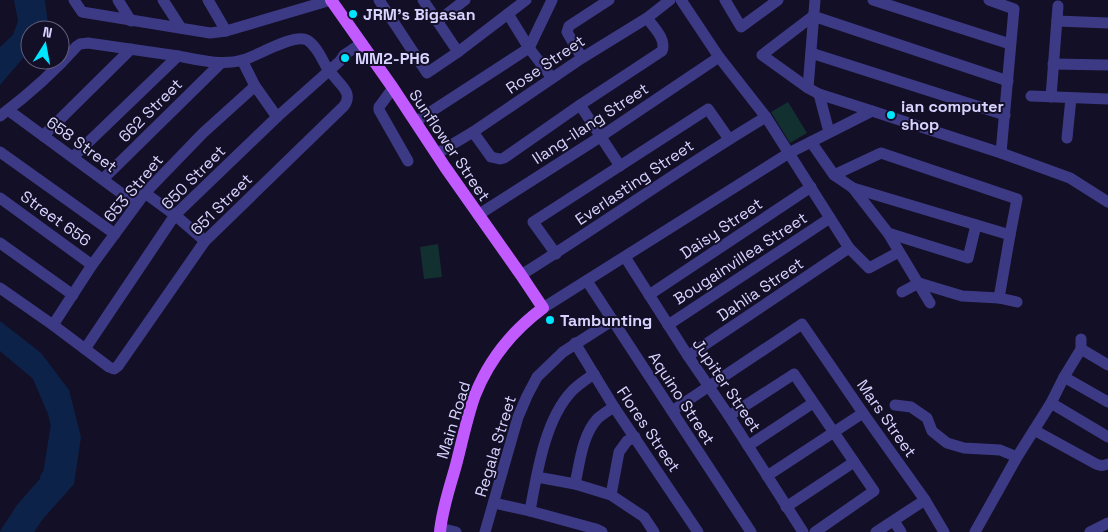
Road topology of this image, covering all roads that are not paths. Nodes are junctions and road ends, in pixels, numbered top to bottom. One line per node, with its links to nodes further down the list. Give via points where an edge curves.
1 (74, 0): 24 (street, via 82,12)
2 (118, 0): 24 (street)
3 (163, 0): 28 (street)
4 (208, 0): 29 (street)
5 (331, 0): 29 (street); 31 (main road, Sunflower Street)
6 (379, 0): 34 (street, via 427,73)
7 (423, 0): 25 (street)
8 (465, 0): 19 (street)
9 (526, 0): 21 (street)
10 (552, 0): 32 (street)
11 (609, 0): 37 (street, via 567,29)
12 (670, 0): 23 (street, Rose Street)
13 (681, 0): 38 (street)
14 (725, 0): 15 (street, via 742,27)
15 (778, 0)
16 (815, 0): 22 (street)
17 (873, 0): 30 (street)
18 (989, 0): 30 (street, via 1014,9)
19 (450, 5): 25 (street)
20 (1058, 6): 26 (street)
21 (508, 14): 32 (street); 34 (street)
22 (813, 16): 35 (street); 45 (street); 48 (street, via 762,55)
23 (647, 18): 37 (street, Rose Street); 54 (street, via 662,40 662,51)
24 (131, 21): 28 (street)
25 (438, 21): 34 (street)
26 (1057, 21): 27 (street); 41 (street)
27 (1108, 23)
28 (181, 28): 29 (street, via 210,33)
29 (226, 31)
30 (1010, 44): 45 (street)
31 (364, 46): 43 (street, 650 Street, via 344,55); 47 (main road, Sunflower Street)
32 (529, 48): 44 (street); 60 (street)
33 (131, 49): 36 (street); 56 (street, via 80,44 60,66); 63 (street)
34 (458, 52)
35 (811, 53): 48 (street); 57 (street)
36 (178, 56): 40 (street); 72 (street)
37 (582, 58): 44 (street, Rose Street)
38 (719, 58): 59 (street); 64 (street, Ilang-ilang Street)
39 (242, 60): 40 (street); 43 (street, via 293,39 304,39 312,44); 46 (street)
40 (221, 63): 76 (street, 662 Street)
41 (1053, 64): 42 (street); 51 (street)
42 (1108, 65)
43 (329, 70): 58 (street, 650 Street); 90 (street, 651 Street, via 346,90 347,102)
44 (552, 78): 61 (street, Rose Street)
45 (1008, 81): 57 (street)
46 (255, 86): 58 (street); 79 (street, 653 Street)
47 (393, 88): 60 (main road, Sunflower Street); 73 (street, via 379,110)
48 (808, 88): 49 (street)
49 (819, 94): 55 (street); 62 (street)
50 (1031, 96): 51 (street)
51 (1051, 97): 52 (street)
52 (1070, 98): 53 (street); 65 (street)
53 (1108, 99)
54 (580, 105): 61 (street, via 504,158 491,157); 64 (street)
55 (872, 111): 62 (street); 70 (street)
56 (4, 113): 63 (street, 658 Street)
57 (1005, 115): 70 (street)
58 (277, 116): 83 (street, 650 Street)
59 (766, 117): 66 (street, Everlasting Street); 69 (street)
60 (415, 122): 71 (main road, Sunflower Street)
61 (473, 132): 71 (street, Rose Street)
62 (830, 132): 67 (street)
63 (43, 136): 72 (street, 658 Street)
64 (600, 137): 74 (street); 84 (street, Ilang-ilang Street)
65 (1067, 138)
66 (729, 139): 74 (street, via 708,109); 94 (street, Everlasting Street)
67 (811, 142): 69 (street); 75 (street)
68 (0, 152): 88 (street)
69 (789, 153): 77 (street); 95 (street)
70 (1001, 153): 81 (street, via 1070,178)
71 (436, 154): 84 (main road, Sunflower Street)
72 (73, 158): 76 (street, 658 Street)
73 (408, 161)
74 (620, 166): 94 (street, via 533,222)
75 (834, 175): 78 (street); 89 (street, via 881,153 1017,200)
76 (103, 179): 82 (street, 658 Street)
77 (811, 187): 85 (street); 103 (street, Daisy Street)
78 (853, 188): 86 (street); 87 (street)
79 (145, 192): 82 (street, 653 Street); 83 (street)
80 (0, 198): 96 (street, Street 656)
81 (1108, 202)
82 (136, 204): 88 (street, 653 Street)
83 (176, 215): 90 (street); 112 (street, 650 Street)
84 (478, 215): 97 (main road, Sunflower Street)
85 (830, 218): 92 (street); 110 (street, Bougainvillea Street)
86 (976, 225): 87 (street, via 968,258); 89 (street)
87 (888, 233): 93 (street)
88 (115, 234): 96 (street, 653 Street)
89 (1010, 235): 104 (street)
90 (205, 240): 112 (street, 651 Street, via 118,366 110,368)
91 (0, 243): 102 (street)
92 (849, 248): 93 (street, via 870,268); 113 (street, Dahlia Street)
93 (899, 252): 99 (street)
94 (556, 254): 97 (street, Everlasting Street)
95 (625, 257): 98 (street); 103 (street, Jupiter Street)
96 (92, 265): 102 (street, 653 Street)
97 (521, 275): 107 (main road, Sunflower Street)
98 (587, 281): 107 (street); 108 (street, Aquino Street)
99 (919, 283): 101 (street); 104 (street, via 962,296); 106 (street)
100 (0, 288): 109 (street)
101 (902, 292)
102 (73, 295): 109 (street, 653 Street)
103 (649, 295): 110 (street, Jupiter Street)
104 (999, 298): 105 (street)
105 (1017, 302)
106 (930, 303)
107 (542, 308): 144 (main road, Main Road, via 505,344 481,381)
108 (613, 320): 111 (street, Regala Street); 123 (street, Aquino Street)
109 (53, 325): 112 (street)
110 (668, 325): 113 (street, Jupiter Street)
111 (575, 343): 115 (street, Flores Street); 139 (street, Regala Street, via 537,377 527,396)
112 (85, 349)
113 (688, 356): 117 (street, Jupiter Street)
114 (1108, 365): 116 (street, via 1081,344)
115 (594, 374): 122 (street, Flores Street); 135 (street, via 572,391 558,409 549,429)
116 (1064, 377): 118 (street); 119 (street)
117 (709, 387): 123 (street); 124 (street, Mars Street, via 802,324); 125 (street, Jupiter Street)
118 (1051, 402): 126 (street); 129 (street)
119 (1108, 402)
120 (814, 403): 125 (street, via 794,374); 127 (street); 130 (street)
121 (895, 404): 131 (street, via 919,412 929,421 932,431 947,443 964,448 1000,450)
122 (614, 406): 128 (street, Flores Street); 136 (street, via 589,430)
123 (672, 411): 150 (street, Aquino Street)
124 (863, 413): 127 (street); 138 (street, Mars Street)
125 (729, 416): 130 (street, Jupiter Street)
126 (1034, 430): 131 (street); 133 (street, via 1100,466)
127 (834, 433): 132 (street); 134 (street)
128 (635, 437): 137 (street, via 619,452); 149 (street, Flores Street)
129 (1108, 437)
130 (748, 446): 134 (street, Jupiter Street)
131 (1017, 457): 156 (street)
132 (854, 462): 140 (street); 152 (street, via 874,491)
133 (1108, 464)
134 (767, 476): 140 (street, Jupiter Street)
135 (537, 477): 136 (street); 141 (street)
136 (575, 484): 137 (street)
137 (610, 495): 148 (street, via 644,518)
138 (925, 500): 142 (street); 155 (street, Mars Street)
139 (494, 503): 141 (street); 146 (street, Regala Street)
140 (786, 507): 151 (street, Jupiter Street)
141 (530, 511): 147 (street)
142 (894, 521): 153 (street); 154 (street)
143 (1107, 527): 157 (street)
144 (440, 530): 145 (street)
145 (456, 532)
146 (485, 532)
147 (602, 532)
148 (654, 532)
149 (698, 532)
150 (750, 532)
151 (802, 532)
152 (814, 532)
153 (876, 532)
154 (901, 532)
155 (944, 532)
156 (975, 532)
157 (1090, 532)

